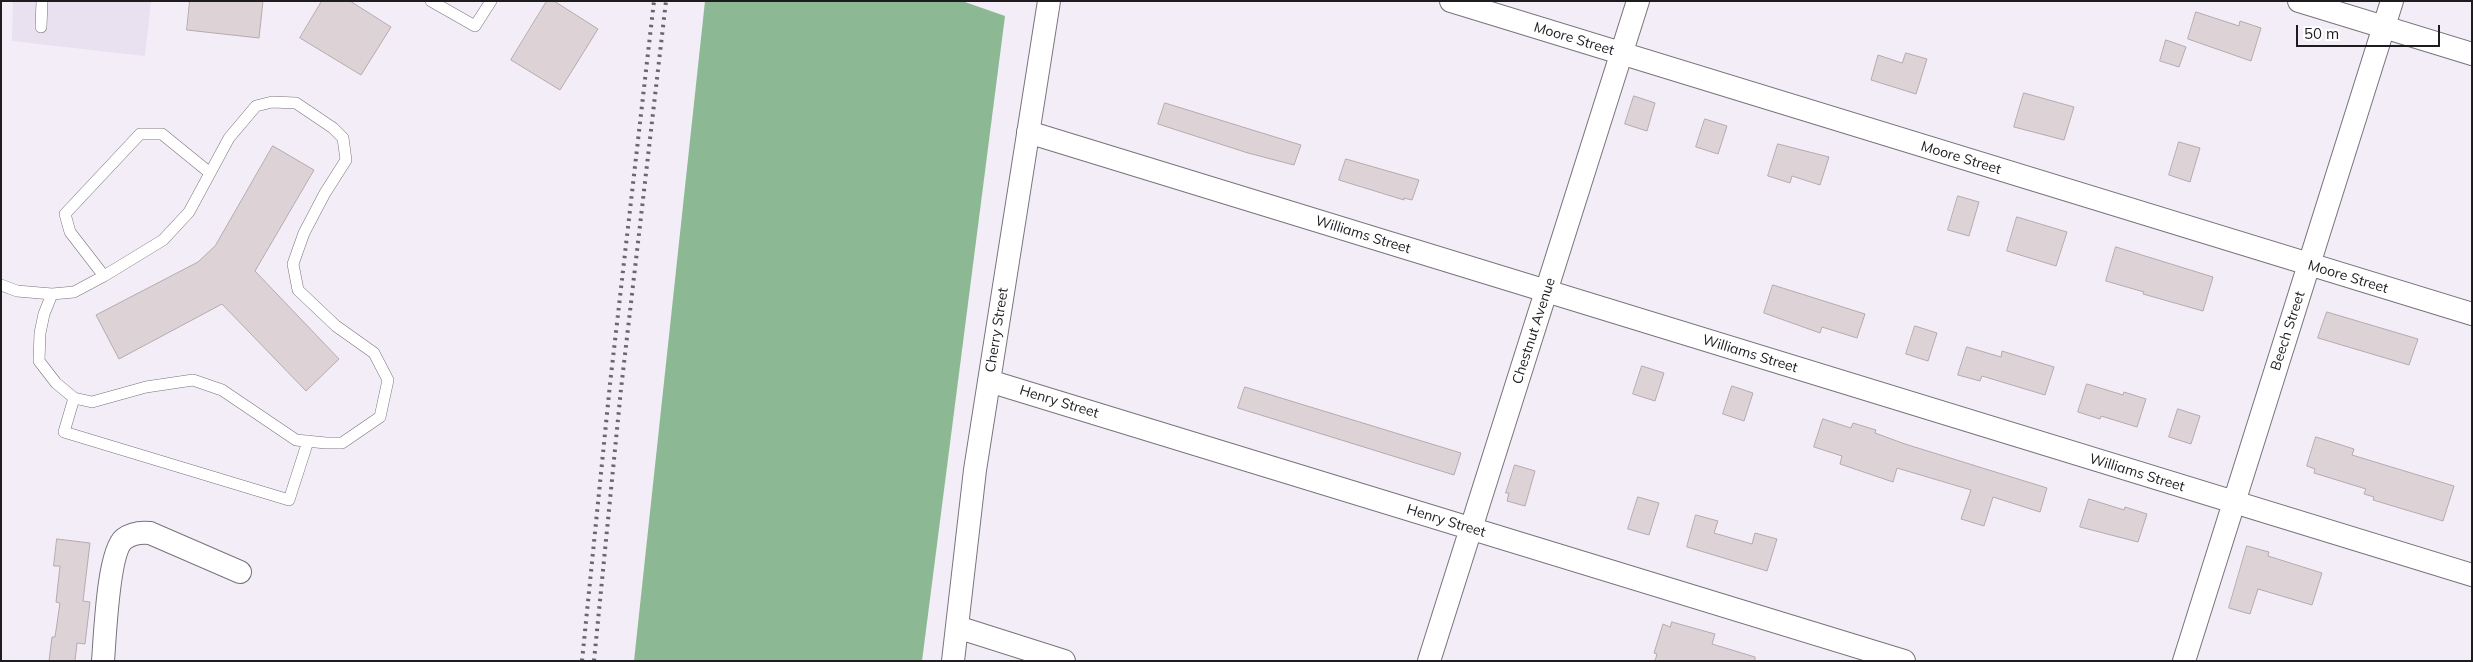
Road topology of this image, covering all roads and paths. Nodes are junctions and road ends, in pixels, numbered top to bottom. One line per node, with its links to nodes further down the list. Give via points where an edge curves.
1 (42, 1): 9 (lane)
2 (431, 1): 3 (lane, via 476,26)
3 (490, 1)
4 (1049, 1): 13 (street, Cherry Street)
5 (1451, 1): 11 (street, Moore Street)
6 (1638, 1): 11 (street, Chestnut Avenue)
7 (2299, 1): 10 (street)
8 (2392, 1): 10 (street, Beech Street)
9 (40, 27)
10 (2384, 27): 12 (street); 15 (street, Beech Street)
11 (1622, 54): 15 (street, Moore Street); 18 (street, Chestnut Avenue)
12 (2472, 54)
13 (1028, 132): 18 (street, Williams Street); 21 (street, Cherry Street)
14 (210, 173): 16 (lane, via 190,212 163,240); 16 (lane, via 162,134 140,134 65,214 70,232); 23 (lane, via 229,138 256,106 272,102 296,103 334,128 343,138 346,160 313,217 293,264 298,290 336,326 374,353 388,380 380,418 342,443)
15 (2309, 265): 20 (street, Moore Street); 24 (street, Beech Street)
16 (104, 276): 19 (lane, via 74,292)
17 (1, 285): 19 (lane, via 17,291)
18 (1547, 291): 24 (street, Williams Street); 25 (street, Chestnut Avenue)
19 (52, 294): 22 (lane, via 40,333 39,361 56,383)
20 (2472, 314)
21 (989, 381): 25 (street, Henry Street); 28 (street, Cherry Street)
22 (74, 398): 23 (lane, via 92,402 146,387 193,380 222,390 296,440); 23 (lane, via 64,432 289,500)
23 (308, 441)
24 (2234, 502): 27 (street, Williams Street); 34 (street, Beech Street)
25 (1471, 528): 32 (street, Chestnut Avenue); 33 (street, Henry Street)
26 (240, 572): 29 (street, via 150,533 139,532 124,539 114,557)
27 (2472, 575)
28 (957, 627): 30 (street, Cherry Street); 31 (street)
29 (103, 661)
30 (953, 661)
31 (1064, 661)
32 (1429, 661)
33 (1904, 661)
34 (2184, 661)

